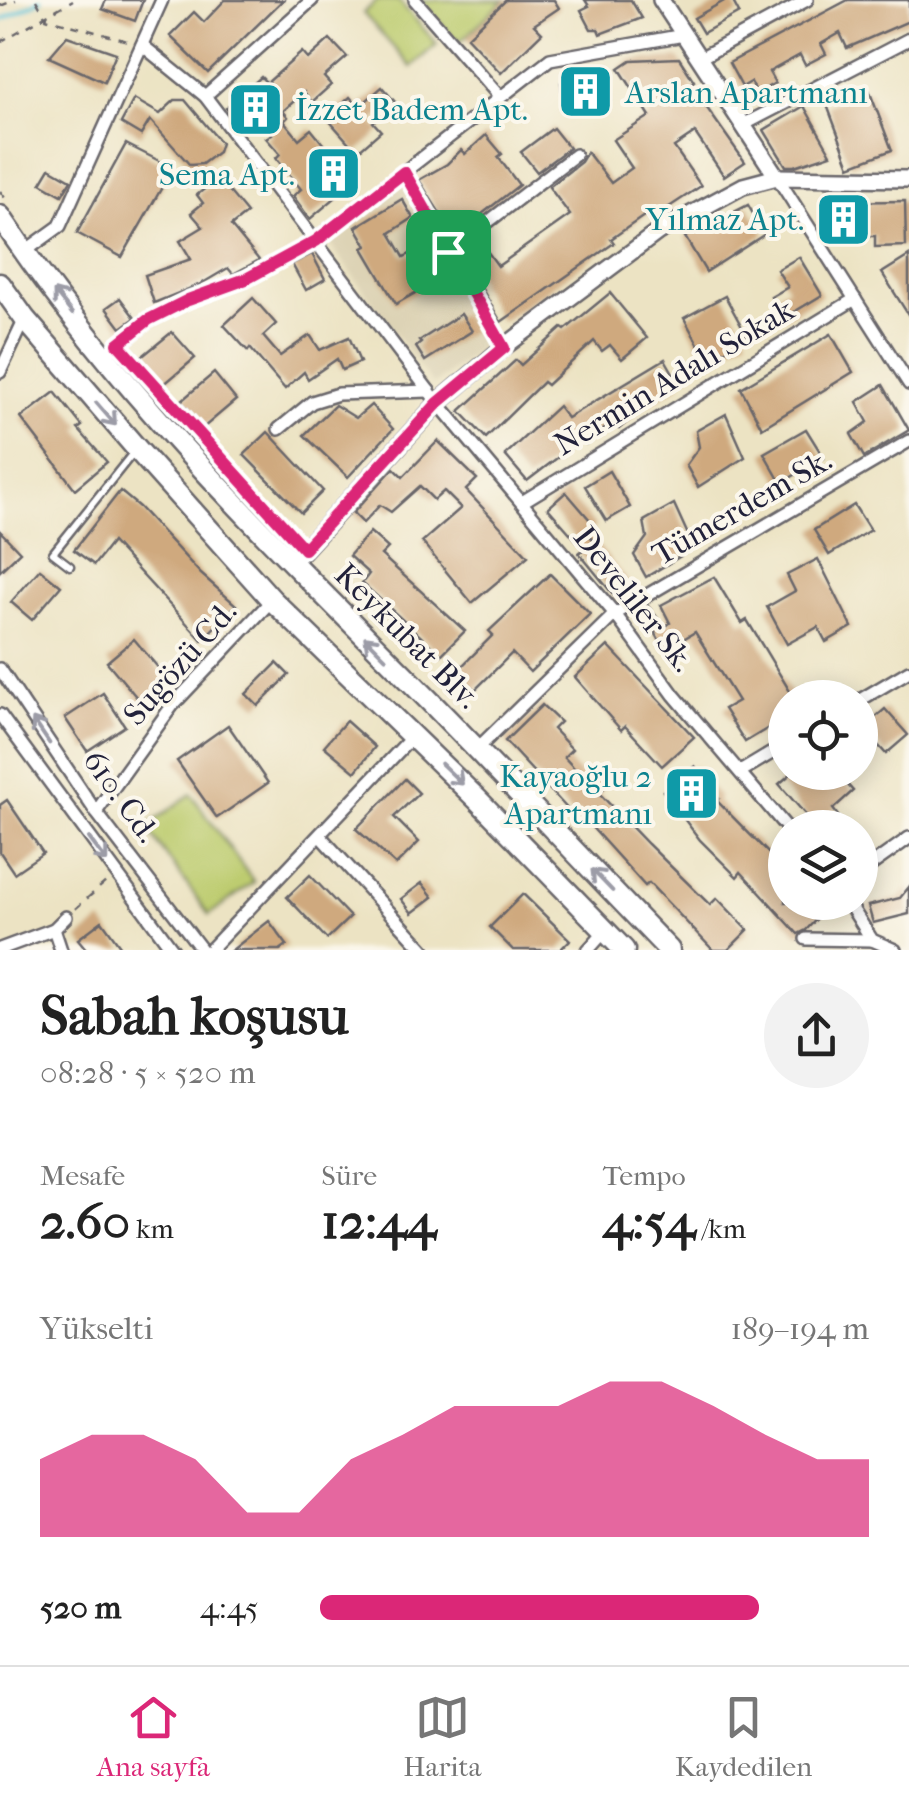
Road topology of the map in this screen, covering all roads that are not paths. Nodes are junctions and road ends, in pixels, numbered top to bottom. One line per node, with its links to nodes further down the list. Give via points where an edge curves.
1 (162, 0): 8 (street)
2 (312, 0): 10 (street)
3 (415, 0): 11 (street)
4 (661, 0): 6 (street)
5 (806, 0): 9 (street)
6 (684, 35): 9 (street); 11 (street, via 550,59)
7 (909, 39): 12 (street)
8 (142, 45): 10 (street, Develiler Sk.); 19 (street, via 60,226)
9 (700, 58): 12 (street)
10 (205, 96): 18 (street, Develiler Sk.)
11 (500, 98): 14 (street)
12 (743, 125): 15 (street)
13 (576, 155): 20 (street)
14 (404, 172): 18 (street); 20 (street)
15 (777, 177): 16 (street); 22 (street); 24 (street, via 743,186 658,232)
16 (909, 180)
17 (3, 208): 19 (highway, Keykubat Blv.)
18 (316, 241): 25 (street, via 148,320); 28 (street, Develiler Sk.)
19 (24, 252): 25 (highway, Keykubat Blv., one-way to 19)
20 (448, 252): 24 (street)
21 (0, 284): 23 (highway, Keykubat Blv.)
22 (855, 299): 27 (street); 32 (street, Nermin Adalı Sokak)
23 (25, 319): 26 (street); 31 (highway, Keykubat Blv., one-way to 31)
24 (504, 348): 28 (street)
25 (111, 350): 33 (highway, Keykubat Blv., via 168,431)
26 (0, 372)
27 (909, 384)
28 (434, 397): 29 (street, via 338,394 312,402); 32 (street, Develiler Sk.); 33 (street)
29 (279, 429)
30 (909, 441): 36 (street, Tümerdem Sk.)
31 (137, 449): 34 (lane, via 53,552); 35 (highway, Keykubat Blv.)
32 (522, 502): 36 (street, Develiler Sk.)
33 (298, 556): 42 (highway, Keykubat Blv., one-way to 33)
34 (70, 566)
35 (272, 600): 41 (highway, Keykubat Blv.); 46 (street, Sugözü Cd., via 172,706)
36 (614, 614): 42 (street, Tümerdem Sk.); 44 (street, Develiler Sk.)
37 (0, 670): 46 (street, 610. Cd., one-way to 37)
38 (909, 671): 39 (street)
39 (878, 689)
40 (0, 714): 58 (street, 610. Cd., one-way to 58)
41 (413, 736): 47 (street); 53 (highway, Keykubat Blv., one-way to 53)
42 (477, 749): 63 (highway, Keykubat Blv., one-way to 42)
43 (768, 756): 44 (street)
44 (740, 772): 45 (street, Develiler Sk.)
45 (773, 810)
46 (96, 812): 59 (street, 610. Cd.)
47 (320, 836): 59 (street); 60 (street)
48 (909, 838): 49 (street)
49 (878, 860)
50 (66, 917): 52 (street)
51 (859, 920): 54 (street)
52 (54, 930): 56 (street); 57 (street)
53 (605, 931): 61 (street); 62 (highway, Keykubat Blv.)
54 (872, 940): 55 (street); 64 (street)
55 (814, 943)
56 (0, 949)
57 (61, 950)
58 (173, 950)
59 (206, 950)
60 (424, 950)
61 (588, 950)
62 (624, 950)
63 (669, 950)
64 (895, 950)

